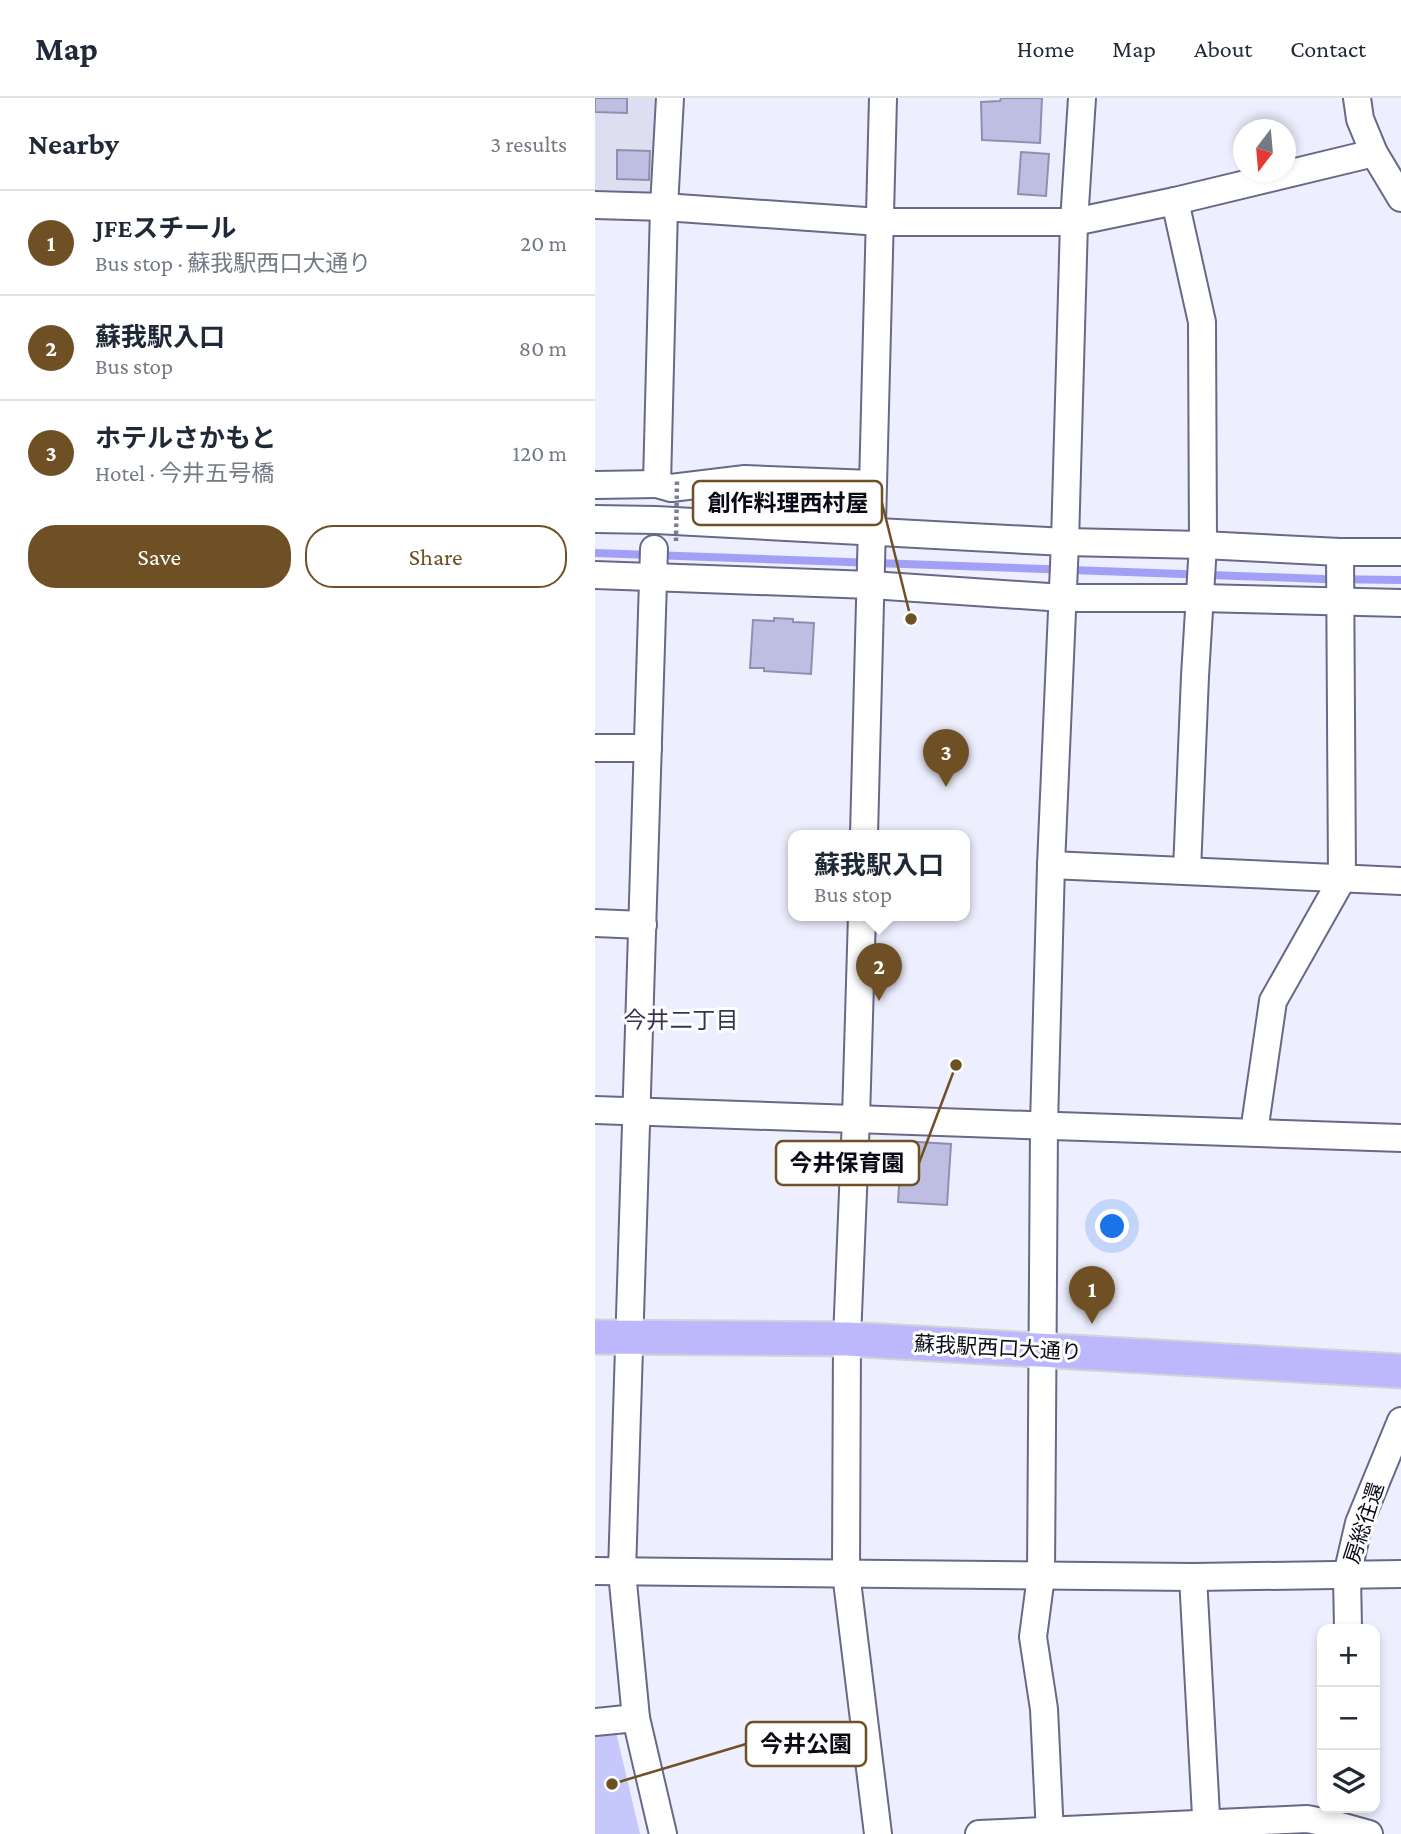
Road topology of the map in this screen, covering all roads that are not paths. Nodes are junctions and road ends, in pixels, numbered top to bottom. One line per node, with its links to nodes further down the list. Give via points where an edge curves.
1 (670, 98): 9 (street)
2 (883, 98): 10 (street)
3 (1082, 98): 11 (street)
4 (1357, 98): 5 (street)
5 (1374, 153): 6 (street); 7 (street)
6 (1401, 198)
7 (1175, 201): 11 (street); 18 (street, via 1202,322)
8 (595, 205): 9 (street)
9 (664, 207): 10 (street); 12 (street)
10 (880, 222): 11 (street); 13 (street)
11 (1074, 222): 17 (street)
12 (667, 482): 13 (street, via 671,488 745,479); 14 (street)
13 (872, 484): 16 (street)
14 (595, 485)
15 (595, 519): 16 (street)
16 (872, 532): 17 (street); 23 (street)
17 (1065, 542): 18 (street); 24 (street)
18 (1203, 545): 19 (street); 25 (street)
19 (1340, 552): 20 (street); 26 (street)
20 (1401, 552)
21 (659, 558): 22 (street); 23 (street); 29 (street)
22 (595, 575)
23 (871, 584): 24 (street); 30 (street)
24 (1063, 598): 25 (street); 31 (street)
25 (1200, 598): 26 (street); 32 (street)
26 (1340, 602): 27 (street); 33 (street)
27 (1401, 603)
28 (595, 748): 29 (street)
29 (648, 748): 37 (street)
30 (864, 830)
31 (1051, 865): 32 (street); 41 (street)
32 (1187, 871): 33 (street)
33 (1342, 879): 34 (street); 42 (street, via 1273,1001)
34 (1401, 881)
35 (862, 921): 40 (street)
36 (595, 923): 37 (street)
37 (643, 925): 39 (street)
38 (595, 1110): 39 (street)
39 (638, 1112): 40 (street); 45 (street)
40 (856, 1118): 41 (street); 46 (street)
41 (1044, 1125): 42 (street); 47 (street)
42 (1254, 1132): 43 (street)
43 (1401, 1138)
44 (595, 1337): 45 (main road, 蘇我駅西口大通り)
45 (629, 1337): 46 (main road, 蘇我駅西口大通り); 51 (street)
46 (847, 1339): 47 (main road, 蘇我駅西口大通り); 52 (street)
47 (1043, 1350): 48 (main road, 蘇我駅西口大通り); 55 (street)
48 (1401, 1371)
49 (1401, 1421): 54 (street, 房総往還, via 1359,1523)
50 (595, 1571): 51 (street)
51 (622, 1572): 52 (street); 58 (street)
52 (846, 1573): 55 (street); 64 (street)
53 (1401, 1574): 54 (street)
54 (1347, 1575): 56 (street); 57 (street, 房総往還)
55 (1041, 1576): 56 (street); 62 (street, via 1033,1637 1044,1709)
56 (1193, 1577): 61 (street)
57 (1348, 1624)
58 (636, 1718): 59 (street); 63 (street)
59 (595, 1722)
60 (1362, 1827): 61 (street, via 1307,1819)
61 (1207, 1829): 62 (street)
62 (1050, 1833): 65 (street)
63 (663, 1834)
64 (878, 1834)
65 (979, 1834)

